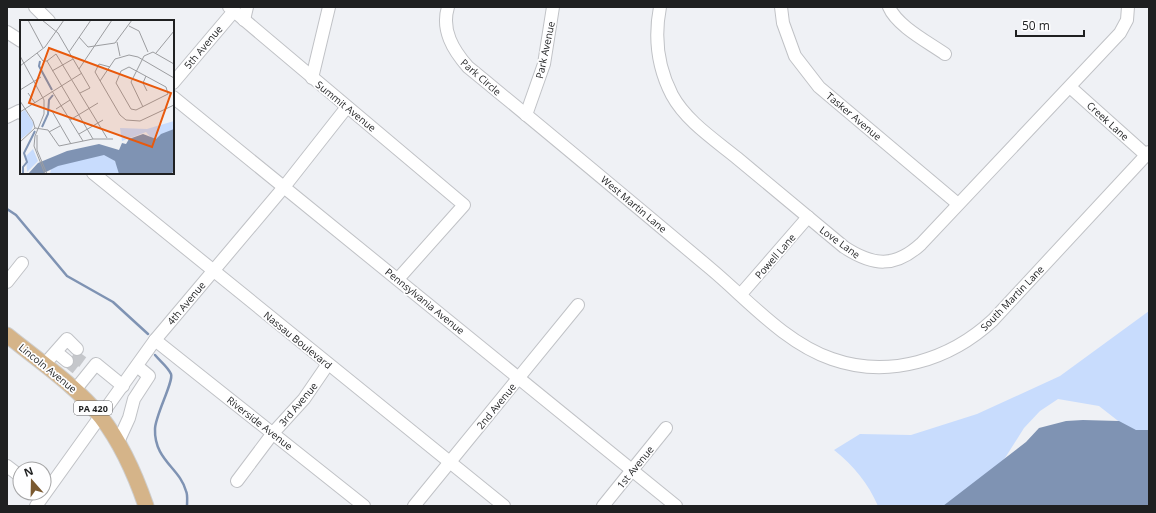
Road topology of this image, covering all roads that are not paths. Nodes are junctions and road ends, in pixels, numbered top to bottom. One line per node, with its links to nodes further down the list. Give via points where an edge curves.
1 (35, 7): 11 (street)
2 (247, 7): 12 (street)
3 (330, 7): 16 (street)
4 (448, 7): 22 (street, Park Circle, via 448,36 460,58)
5 (553, 7): 22 (street, Park Avenue, via 544,64)
6 (660, 7): 28 (street, Love Lane, via 656,33 659,58 676,102 708,134)
7 (781, 7): 27 (street, Tasker Avenue, via 783,23 793,50 819,87)
8 (889, 7): 15 (street, via 892,14 902,23)
9 (1128, 7): 18 (street, Love Lane, via 1127,20 1120,33)
10 (231, 9): 12 (street, Summit Avenue); 17 (street, 5th Avenue)
11 (48, 20)
12 (244, 20): 16 (street, Summit Avenue)
13 (7, 32): 14 (street)
14 (20, 40)
15 (945, 54)
16 (312, 78): 20 (street, Summit Avenue)
17 (174, 82)
18 (1070, 87): 24 (street, Creek Lane); 27 (street, Love Lane)
19 (174, 98): 26 (street, Pennsylvania Avenue)
20 (347, 107): 26 (street, 4th Avenue); 32 (street, Summit Avenue, via 464,205)
21 (20, 111): 23 (street)
22 (526, 115): 33 (street, West Martin Lane)
23 (7, 117)
24 (1148, 154): 33 (street, South Martin Lane, via 993,320 964,342 931,359 888,367 833,360 793,340)
25 (95, 174): 30 (street, Nassau Boulevard)
26 (284, 187): 30 (street, 4th Avenue); 32 (street, Pennsylvania Avenue)
27 (958, 204): 28 (street, Love Lane, via 912,252 897,260 880,262 866,260 852,253)
28 (808, 218): 33 (street, Powell Lane)
29 (22, 263): 31 (street)
30 (213, 271): 36 (street, 4th Avenue); 39 (street, Nassau Boulevard)
31 (9, 275)
32 (398, 279): 42 (street, Pennsylvania Avenue)
33 (741, 294)
34 (578, 305): 42 (street, 2nd Avenue)
35 (7, 335): 40 (main road, Lincoln Avenue / PA 420)
36 (155, 340): 41 (street, 4th Avenue); 48 (street, Riverside Avenue)
37 (59, 349): 38 (street); 38 (street, via 67,339); 40 (street)
38 (82, 363): 43 (street); 44 (street)
39 (328, 364): 48 (street, 3rd Avenue, via 304,399); 50 (street, Nassau Boulevard)
40 (44, 365): 44 (main road, Lincoln Avenue / PA 420)
41 (137, 366): 43 (street, 4th Avenue); 45 (street, via 149,376)
42 (519, 376): 50 (street, 2nd Avenue); 51 (street, Pennsylvania Avenue)
43 (122, 388): 45 (street); 46 (street, 4th Avenue)
44 (75, 390): 46 (main road, Lincoln Avenue / PA 420)
45 (134, 399): 49 (street)
46 (101, 417): 49 (main road, Lincoln Avenue / PA 420); 53 (street, 4th Avenue)
47 (666, 428): 51 (street, 1st Avenue)
48 (273, 433): 52 (street, 3rd Avenue); 55 (street, Riverside Avenue)
49 (118, 442): 54 (main road, Lincoln Avenue / PA 420, via 133,470)
50 (451, 462): 56 (street, 2nd Avenue); 57 (street, Nassau Boulevard)
51 (633, 469): 58 (street, 1st Avenue); 59 (street, Pennsylvania Avenue)
52 (237, 481)
53 (52, 482)
54 (146, 506)
55 (364, 506)
56 (414, 506)
57 (504, 506)
58 (603, 506)
59 (676, 506)

